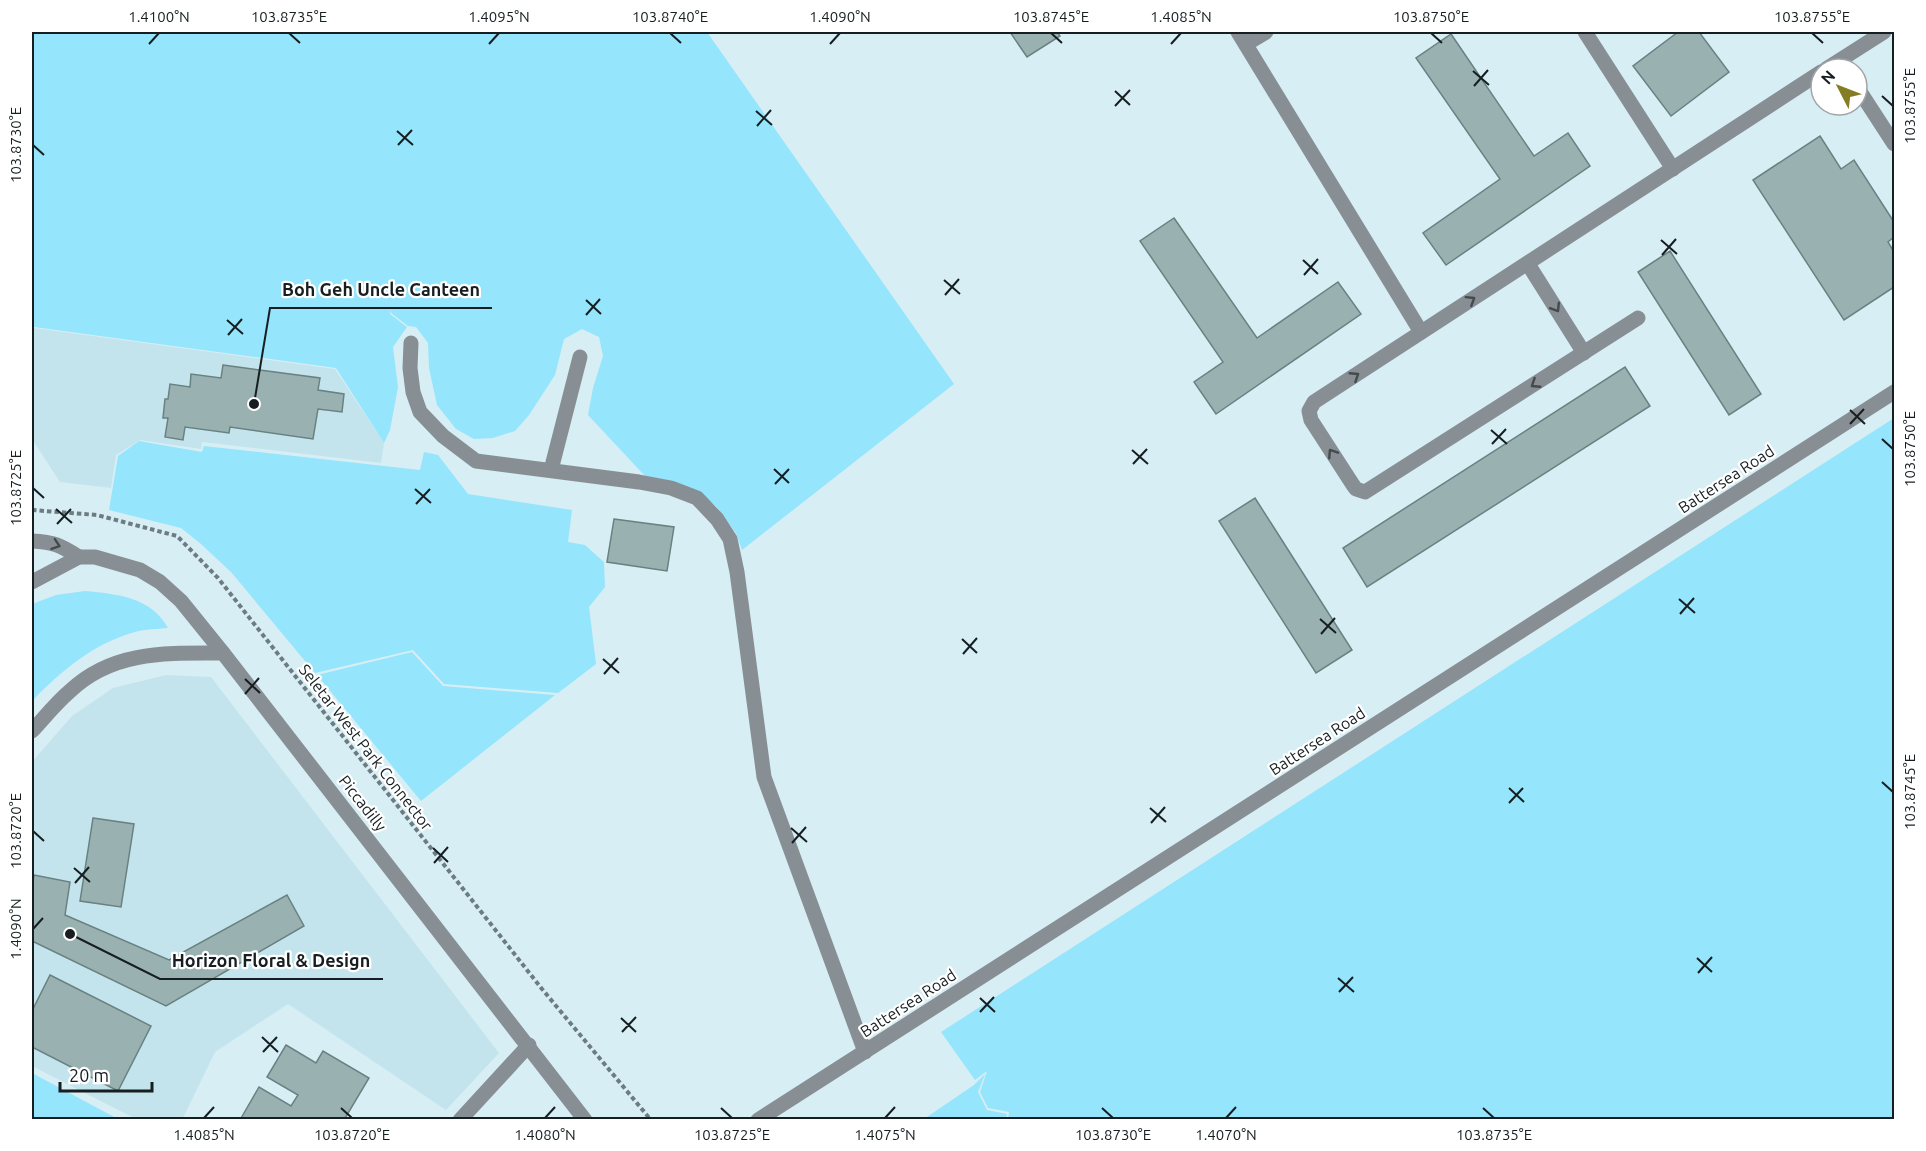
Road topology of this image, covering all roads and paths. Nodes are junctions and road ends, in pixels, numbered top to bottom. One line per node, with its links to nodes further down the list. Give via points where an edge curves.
1 (1266, 32): 4 (street)
2 (1585, 32): 9 (street)
3 (1884, 32): 5 (street)
4 (1242, 38): 12 (street)
5 (1849, 57)
6 (1809, 80): 9 (street)
7 (1869, 105): 8 (street)
8 (1894, 144)
9 (1673, 169): 10 (street)
10 (1528, 264): 12 (street, one-way to 10); 14 (street, one-way to 14)
11 (1638, 318): 14 (street)
12 (1421, 332): 14 (street, one-way to 12, via 1369,490 1360,491 1311,420 1309,411 1314,402)
13 (411, 344): 17 (street, via 413,392 420,412 443,436 476,461)
14 (1584, 353)
15 (580, 357): 17 (street)
16 (1894, 392): 25 (street, Battersea Road)
17 (551, 470): 25 (street, via 671,488 697,498 730,539 764,777)
18 (32, 510): 28 (path, Seletar West Park Connector, via 97,514 177,536 218,578 542,989)
19 (32, 541): 20 (street, Piccadilly, one-way to 20, via 61,545)
20 (79, 557): 21 (street); 22 (street, Piccadilly, via 95,557 140,570 160,582)
21 (32, 582)
22 (223, 652): 23 (street, via 168,653 111,664 70,690); 24 (street, Piccadilly)
23 (32, 731)
24 (529, 1045): 26 (street); 27 (street, Piccadilly)
25 (865, 1052): 29 (street, Battersea Road)
26 (460, 1119)
27 (585, 1119)
28 (651, 1119)
29 (758, 1119)

